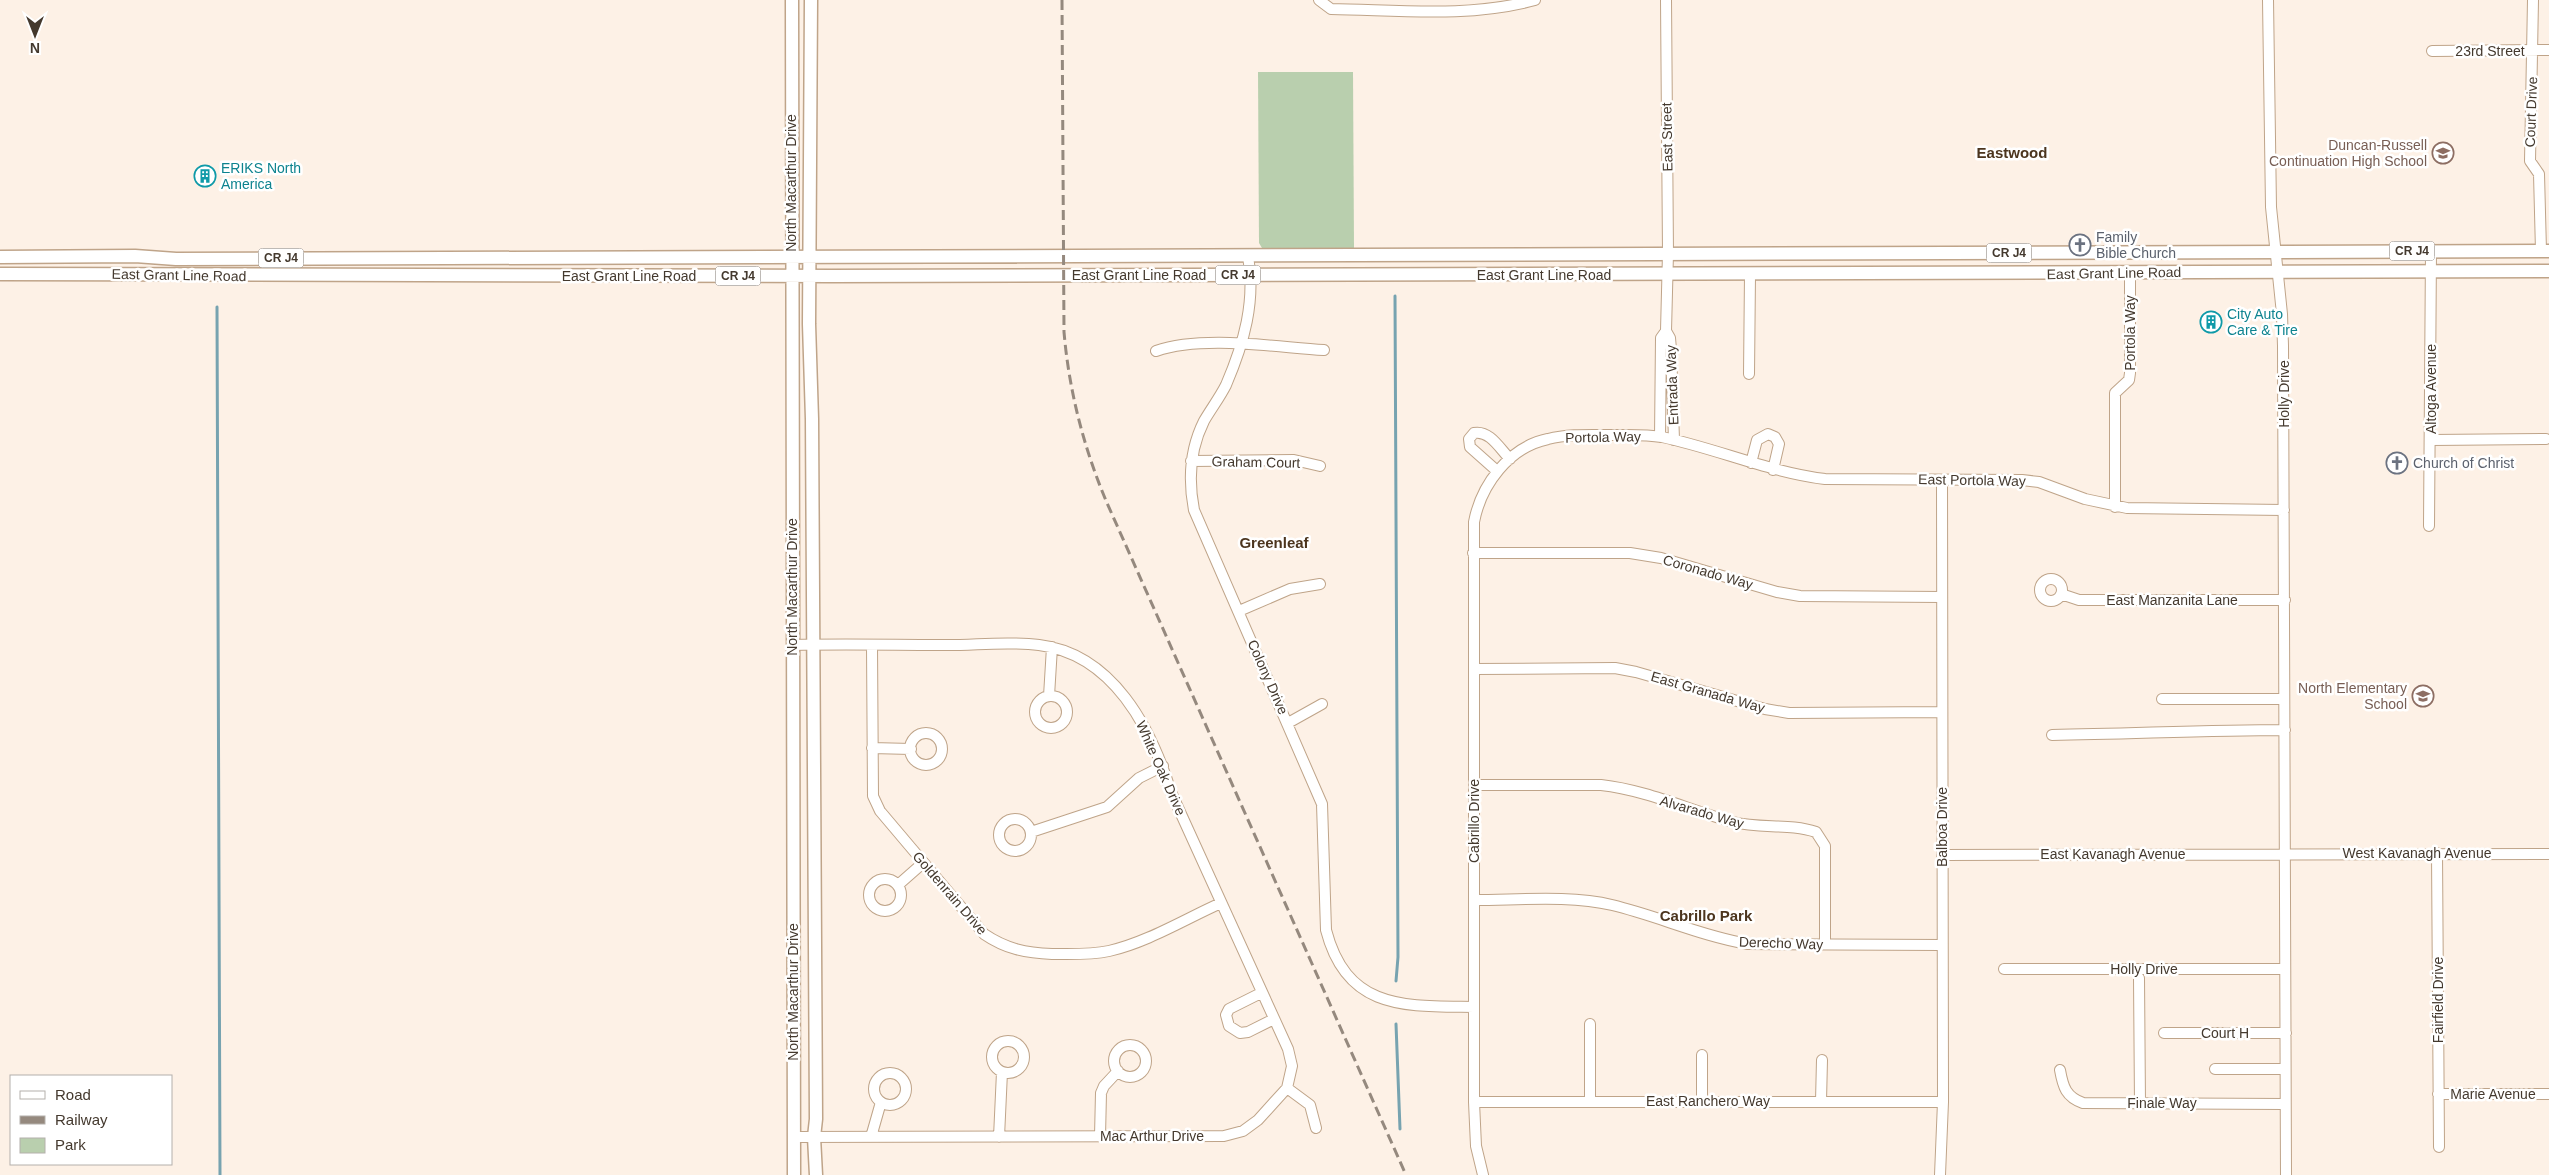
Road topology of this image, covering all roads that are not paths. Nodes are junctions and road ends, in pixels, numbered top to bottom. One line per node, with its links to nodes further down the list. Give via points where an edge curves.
1 (792, 0): 17 (main road, North Macarthur Drive)
2 (810, 0): 18 (main road, North Macarthur Drive)
3 (1319, 0): 4 (street, via 1331,9 1342,10 1456,11 1505,8)
4 (1535, 0)
5 (1666, 0): 14 (street, East Street)
6 (2268, 0): 13 (street, Holly Drive, via 2268,141)
7 (2533, 0): 8 (street, Court Drive)
8 (2533, 50): 9 (street, 23rd Street); 10 (street, 23rd Street); 12 (street, Court Drive, via 2530,161 2539,174)
9 (2549, 50)
10 (2432, 51)
11 (2431, 251): 12 (main road, CR J4); 13 (main road, CR J4); 19 (street, Altoga Avenue)
12 (2545, 251)
13 (2275, 252): 14 (main road, East Grant Line Road / CR J4); 22 (street, Holly Drive)
14 (1668, 253): 15 (main road, East Grant Line Road / CR J4); 24 (street, East Street)
15 (1248, 256): 18 (main road, East Grant Line Road / CR J4); 25 (street, Colony Drive)
16 (0, 257): 17 (main road, East Grant Line Road / CR J4)
17 (791, 257): 18 (main road, East Grant Line Road / CR J4); 27 (main road, North Macarthur Drive)
18 (809, 257): 28 (main road, North Macarthur Drive)
19 (2431, 271): 20 (main road, CR J4); 22 (main road, CR J4); 37 (street, Altoga Avenue)
20 (2549, 271)
21 (2130, 272): 22 (main road, East Grant Line Road / CR J4); 26 (main road, East Grant Line Road / CR J4); 45 (street, Portola Way, via 2130,373 2129,380 2115,393)
22 (2278, 272): 46 (street, Holly Drive, via 2283,330)
23 (0, 274): 27 (main road, East Grant Line Road / CR J4)
24 (1666, 274): 25 (main road, East Grant Line Road / CR J4); 26 (main road, East Grant Line Road / CR J4); 29 (street, Entrada Way)
25 (1252, 275): 28 (main road, East Grant Line Road / CR J4); 30 (street, Colony Drive, via 1249,319)
26 (1750, 275): 33 (street)
27 (791, 276): 28 (main road, East Grant Line Road / CR J4); 55 (main road, North Macarthur Drive)
28 (809, 276): 54 (main road, North Macarthur Drive)
29 (1666, 331): 34 (street, Entrada Way, via 1661,338); 36 (street, Entrada Way, via 1671,349)
30 (1241, 344): 31 (street); 32 (street, via 1176,344); 39 (street, Colony Drive, via 1226,386 1198,434)
31 (1324, 350)
32 (1156, 351)
33 (1749, 374)
34 (1660, 437): 36 (street, East Portola Way); 38 (street, Portola Way, via 1571,435 1528,446)
35 (2546, 439): 37 (street)
36 (1674, 440): 40 (street, East Portola Way)
37 (2431, 440): 47 (street, Altoga Avenue)
38 (1510, 459): 43 (street, Portola Way); 43 (street, via 1487,435 1474,433 1469,439 1470,447)
39 (1191, 461): 41 (street, Graham Court, via 1294,460); 53 (street, Colony Drive, via 1190,491 1194,510)
40 (1751, 463): 42 (street, East Portola Way); 42 (street, via 1757,440 1768,434 1779,444)
41 (1320, 466)
42 (1773, 470): 44 (street, East Portola Way, via 1825,479)
43 (1497, 471): 48 (street, Cabrillo Drive, via 1484,488 1477,506)
44 (1942, 480): 45 (street, East Portola Way, via 2039,482); 51 (street, Balboa Drive)
45 (2115, 507): 46 (street, East Portola Way)
46 (2284, 510): 52 (street, Holly Drive)
47 (2429, 526)
48 (1473, 553): 51 (street, Coronado Way, via 1630,553 1661,558 1800,596); 58 (street, Cabrillo Drive)
49 (1320, 584): 53 (street, via 1290,589)
50 (2061, 594): 52 (street, East Manzanita Lane, via 2078,600)
51 (1942, 597): 63 (street, Balboa Drive)
52 (2285, 600): 61 (street, Holly Drive)
53 (1239, 611): 64 (street, Colony Drive)
54 (813, 644): 55 (street, White Oak Drive); 56 (street, White Oak Drive); 113 (main road, North Macarthur Drive)
55 (792, 645): 112 (main road, North Macarthur Drive)
56 (872, 646): 57 (street, White Oak Drive); 67 (street, Goldenrain Drive)
57 (1052, 647): 59 (street); 69 (street, White Oak Drive, via 1081,658 1122,692)
58 (1474, 669): 63 (street, East Granada Way, via 1614,668 1789,713); 70 (street, Cabrillo Drive)
59 (1049, 696)
60 (2162, 699): 61 (street)
61 (2284, 699): 65 (street, Holly Drive)
62 (1322, 704): 64 (street)
63 (1942, 712): 75 (street, Balboa Drive)
64 (1288, 723): 86 (street, Colony Drive, via 1322,804 1326,930 1340,966 1354,982 1389,1002)
65 (2285, 730): 66 (street); 72 (street, Holly Drive)
66 (2052, 735)
67 (872, 748): 68 (street); 76 (street, Goldenrain Drive, via 873,796 880,811)
68 (910, 749)
69 (1163, 766): 71 (street, via 1139,778 1107,807); 79 (street, White Oak Drive, via 1171,792)
70 (1474, 785): 78 (street, Cabrillo Drive); 80 (street, Alvarado Way, via 1622,787 1734,822 1756,827 1806,828 1816,832 1825,846)
71 (1031, 832)
72 (2284, 853): 73 (street, West Kavanagh Avenue); 75 (street, East Kavanagh Avenue); 83 (street, Holly Drive)
73 (2437, 853): 74 (street, West Kavanagh Avenue); 99 (street, Fairfield Drive)
74 (2549, 854)
75 (1942, 855): 81 (street, Balboa Drive)
76 (923, 863): 77 (street); 79 (street, Goldenrain Drive, via 984,934 998,944 1032,953 1082,955 1110,950 1136,942)
77 (898, 885)
78 (1474, 900): 80 (street, Derecho Way, via 1611,904 1748,944); 86 (street, Cabrillo Drive)
79 (1221, 902): 85 (street, White Oak Drive)
80 (1825, 944): 81 (street, Derecho Way)
81 (1942, 945): 106 (street, Balboa Drive)
82 (2004, 969): 83 (street, Holly Drive)
83 (2285, 969): 90 (street, Holly Drive)
84 (2139, 978): 107 (street, Holly Drive)
85 (1261, 992): 87 (street, White Oak Drive); 87 (street, via 1229,1008 1226,1015 1229,1026 1240,1033 1248,1032)
86 (1474, 1007): 104 (street, Cabrillo Drive)
87 (1274, 1019): 98 (street, White Oak Drive, via 1292,1066)
88 (1590, 1024): 105 (street)
89 (2164, 1033): 90 (street, Court H)
90 (2286, 1033): 94 (street, Holly Drive)
91 (1702, 1056): 101 (street)
92 (1822, 1060): 102 (street)
93 (2215, 1069): 94 (street)
94 (2285, 1069): 108 (street, Holly Drive)
95 (2060, 1070): 107 (street, Finale Way, via 2066,1092 2073,1100 2083,1103)
96 (1118, 1071): 111 (street, via 1101,1093)
97 (1002, 1072): 110 (street)
98 (1287, 1088): 109 (street, via 1310,1105); 111 (street, Mac Arthur Drive, via 1258,1120 1243,1131 1224,1136)
99 (2438, 1094): 100 (street, Marie Avenue); 115 (street, Fairfield Drive)
100 (2549, 1094)
101 (1702, 1101): 102 (street, East Ranchero Way); 105 (street, East Ranchero Way)
102 (1821, 1101): 106 (street, East Ranchero Way)
103 (881, 1102): 114 (street)
104 (1474, 1102): 105 (street, East Ranchero Way); 118 (street, Cabrillo Drive, via 1476,1146)
105 (1590, 1102)
106 (1943, 1102): 119 (street, Balboa Drive)
107 (2140, 1103): 108 (street, Finale Way)
108 (2285, 1104): 120 (street, Holly Drive)
109 (1316, 1128)
110 (999, 1136): 111 (street, Mac Arthur Drive); 114 (street, Mac Arthur Drive)
111 (1100, 1136)
112 (794, 1137): 113 (street, Mac Arthur Drive); 116 (main road, North Macarthur Drive)
113 (814, 1137): 114 (street, Mac Arthur Drive); 117 (main road, North Macarthur Drive)
114 (871, 1137)
115 (2439, 1147)
116 (794, 1175)
117 (816, 1175)
118 (1483, 1175)
119 (1940, 1175)
120 (2286, 1175)

